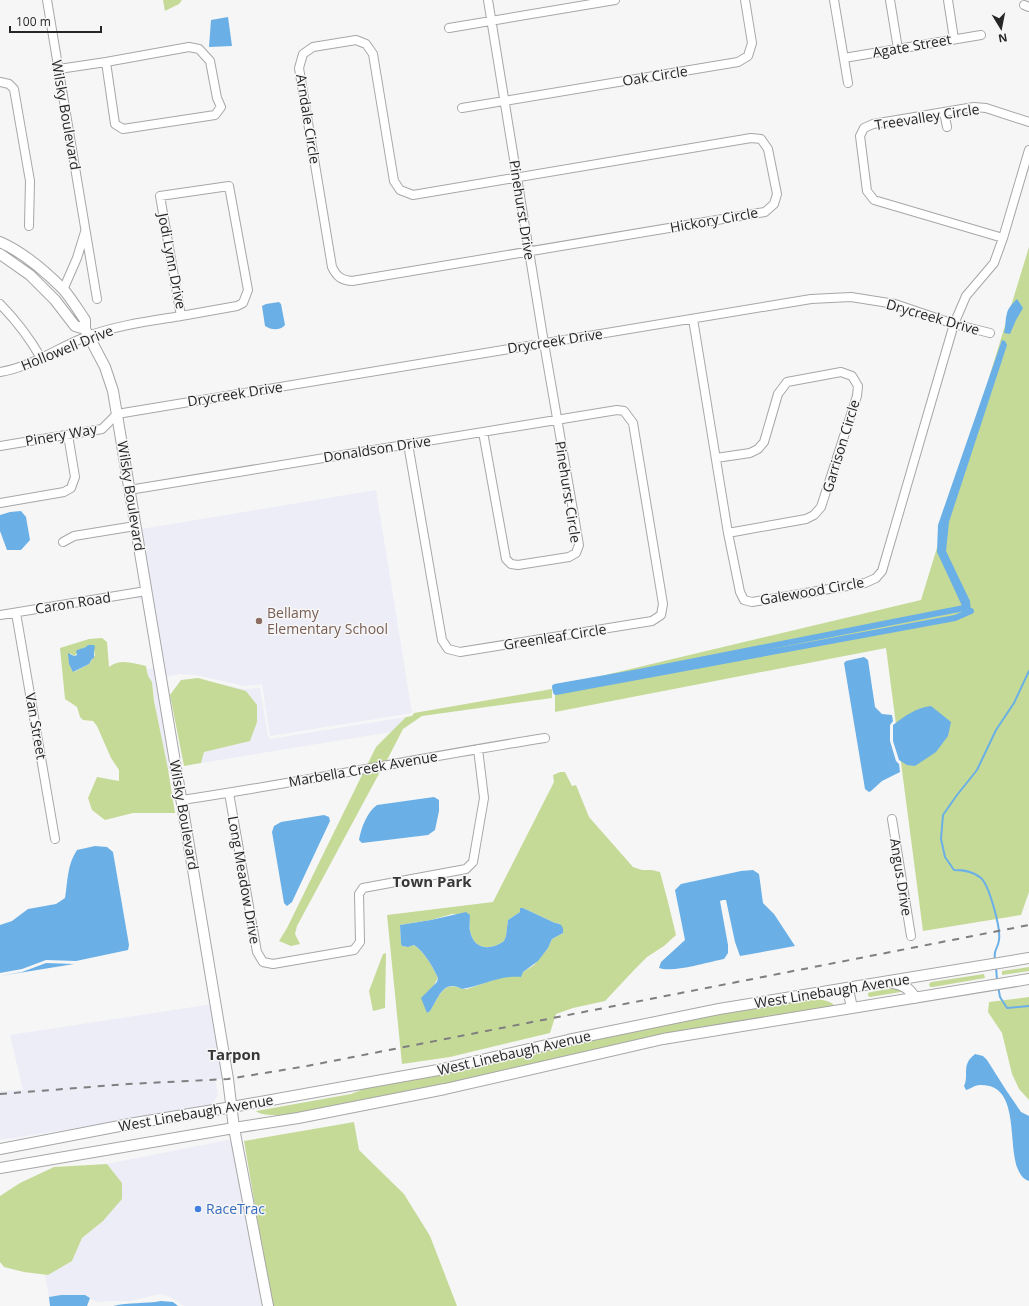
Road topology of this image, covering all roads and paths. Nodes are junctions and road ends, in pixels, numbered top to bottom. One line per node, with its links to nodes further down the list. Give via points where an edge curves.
1 (47, 0): 15 (street, Wilsky Boulevard)
2 (488, 0): 8 (street, Pinehurst Drive)
3 (615, 0): 8 (street)
4 (745, 0): 18 (street, Oak Circle, via 752,43 748,56 738,62)
5 (834, 0): 13 (street)
6 (890, 0): 12 (street)
7 (948, 0): 11 (street)
8 (491, 21): 9 (street); 18 (street, Pinehurst Drive)
9 (449, 28)
10 (981, 34): 11 (street, Agate Street)
11 (954, 39): 12 (street, Agate Street)
12 (898, 49): 13 (street, Agate Street)
13 (844, 58): 17 (street)
14 (106, 62): 14 (street, via 189,47 199,49 210,61 221,107 215,114 123,129 115,124); 15 (street)
15 (59, 69): 26 (street, Wilsky Boulevard)
16 (0, 82): 25 (street, via 14,88 30,181)
17 (848, 83)
18 (504, 100): 19 (street, Oak Circle); 24 (street, Pinehurst Drive)
19 (462, 108)
20 (944, 112): 21 (street, Treevalley Circle, via 974,107 986,108); 22 (street); 27 (street, Treevalley Circle, via 873,124 864,128 860,136 867,191 874,200)
21 (1029, 122)
22 (946, 126)
23 (1029, 150): 27 (street)
24 (517, 177): 29 (street, Pinehurst Drive); 29 (street, Hickory Circle, via 751,138 761,140 768,149 777,194 774,204 765,212); 29 (street, Arndale Circle, via 413,195 400,190 394,181 373,54 366,44 356,40 313,47 303,54 299,68 332,267 336,275 343,280 352,281)
25 (29, 226)
26 (86, 230): 31 (street, Wilsky Boulevard); 32 (street, Wilsky Boulevard)
27 (1003, 238): 36 (street, via 994,263 966,296)
28 (0, 242): 31 (main road, via 36,264)
29 (529, 251): 39 (street, Pinehurst Drive)
30 (0, 254): 37 (main road, via 30,275 55,300 75,326)
31 (63, 290): 37 (main road, via 85,320)
32 (97, 299)
33 (0, 304): 40 (street, via 29,336)
34 (181, 316): 34 (street, Jodi Lynn Drive, via 237,306 243,303 248,290 229,186 160,196); 37 (street, Hollowell Drive)
35 (693, 319): 36 (street, Drycreek Drive, via 811,299 851,297 895,304); 39 (street, Drycreek Drive); 49 (street, Galewood Circle)
36 (954, 324): 38 (street, Drycreek Drive); 53 (street, Galewood Circle, via 882,571 876,578 865,583 752,602 744,600 740,592)
37 (87, 333): 40 (street, Hollowell Drive); 43 (main road, Wilsky Boulevard, via 108,373)
38 (990, 333)
39 (544, 343): 43 (street, Drycreek Drive); 44 (street, Pinehurst Drive)
40 (40, 358): 41 (street, Hollowell Drive, via 25,366)
41 (0, 372)
42 (624, 411): 44 (street, Donaldson Drive); 47 (street, Greenleaf Circle, via 633,423 663,604 661,615 652,621 460,652 448,649 442,640)
43 (117, 414): 46 (street, Pinery Way, via 102,429); 50 (main road, Wilsky Boulevard)
44 (557, 420): 45 (street, Donaldson Drive); 45 (street, Pinehurst Circle, via 579,545 576,553 569,558 518,565 511,564 506,559)
45 (483, 432): 47 (street, Donaldson Drive)
46 (68, 435): 48 (street, Pinery Way); 51 (street, via 75,477 70,488 64,492)
47 (408, 444): 50 (street, Donaldson Drive)
48 (0, 446)
49 (716, 458): 53 (street, Galewood Circle); 53 (street, Garrison Circle, via 750,453 758,449 764,442 778,394 787,382 840,372 852,376 858,386 821,507 814,515 806,519)
50 (129, 490): 52 (main road, Wilsky Boulevard)
51 (0, 503)
52 (135, 526): 54 (street, via 74,536); 55 (main road, Wilsky Boulevard)
53 (728, 533)
54 (63, 542)
55 (146, 591): 56 (street, Caron Road); 61 (main road, Wilsky Boulevard)
56 (16, 613): 57 (street, Caron Road); 63 (street, Van Street)
57 (0, 615)
58 (545, 738): 59 (street, Marbella Creek Avenue)
59 (478, 749): 60 (street, Marbella Creek Avenue); 60 (street, Long Meadow Drive, via 484,798 473,862 466,869 363,888 359,894 360,942 354,950 272,964 263,962 258,952)
60 (229, 794): 61 (street, Marbella Creek Avenue)
61 (182, 800): 71 (main road, Wilsky Boulevard)
62 (892, 819): 64 (street, Angus Drive)
63 (55, 839)
64 (911, 936)
65 (1029, 958): 67 (main road, West Linebaugh Avenue)
66 (1029, 978): 69 (main road, West Linebaugh Avenue)
67 (887, 982): 68 (main road, West Linebaugh Avenue); 69 (main road, via 905,987)
68 (848, 989): 70 (main road); 71 (main road, West Linebaugh Avenue, via 719,1009 438,1070)
69 (915, 998): 70 (main road, West Linebaugh Avenue)
70 (852, 1008): 72 (main road, West Linebaugh Avenue, via 664,1039 445,1089)
71 (232, 1107): 72 (main road, Wilsky Boulevard); 73 (main road, West Linebaugh Avenue)
72 (234, 1128): 74 (main road, West Linebaugh Avenue); 75 (main road, Wilsky Boulevard)
73 (0, 1149)
74 (0, 1168)
75 (268, 1306)

